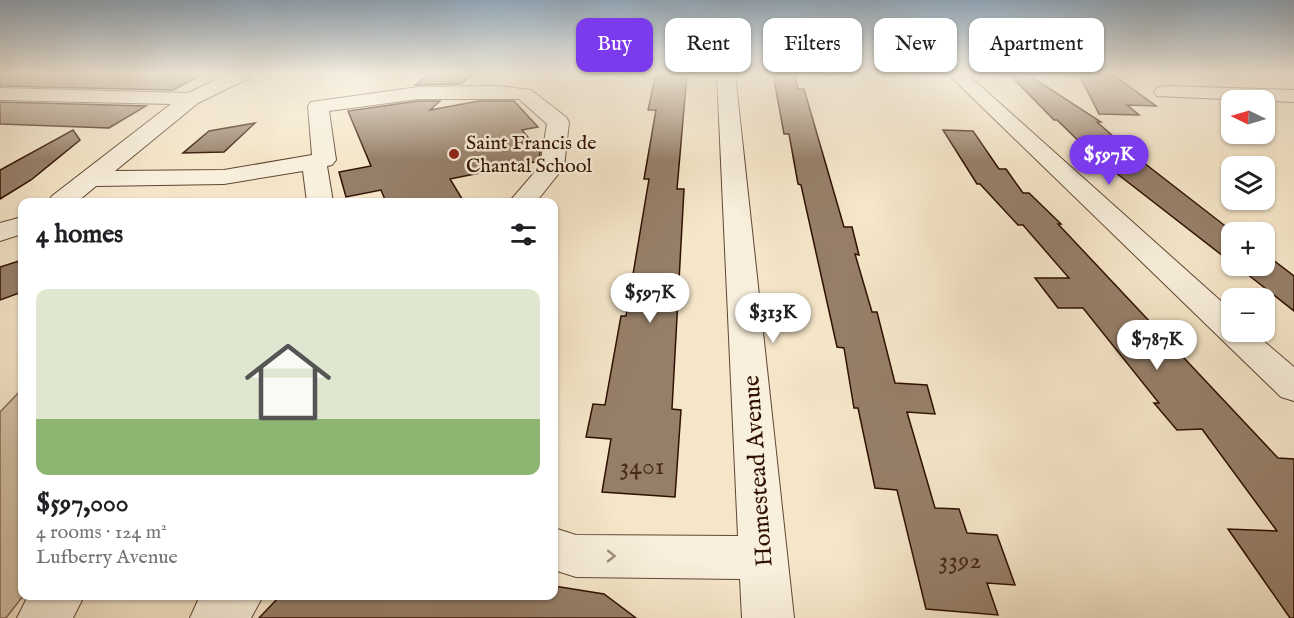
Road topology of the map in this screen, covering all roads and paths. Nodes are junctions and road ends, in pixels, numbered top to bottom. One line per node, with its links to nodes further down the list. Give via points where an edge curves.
1 (187, 103): 8 (street)
2 (342, 103): 6 (street, via 318,106 324,160)
3 (535, 103): 12 (street, via 558,122 552,167)
4 (728, 103): 19 (street, Homestead Avenue)
5 (988, 103): 15 (street)
6 (314, 162): 7 (street); 11 (street)
7 (233, 175): 8 (street); 10 (street)
8 (93, 179): 9 (street)
9 (67, 198)
10 (219, 198)
11 (319, 198)
12 (525, 198)
13 (18, 226): 14 (street)
14 (0, 233)
15 (1221, 321)
16 (1244, 342): 17 (street)
17 (1294, 388)
18 (558, 550): 19 (street, one-way to 19, via 576,555)
19 (763, 558): 24 (street, Homestead Avenue)
20 (56, 600): 22 (street)
21 (234, 600): 23 (street)
22 (43, 618)
23 (216, 618)
24 (768, 618)

